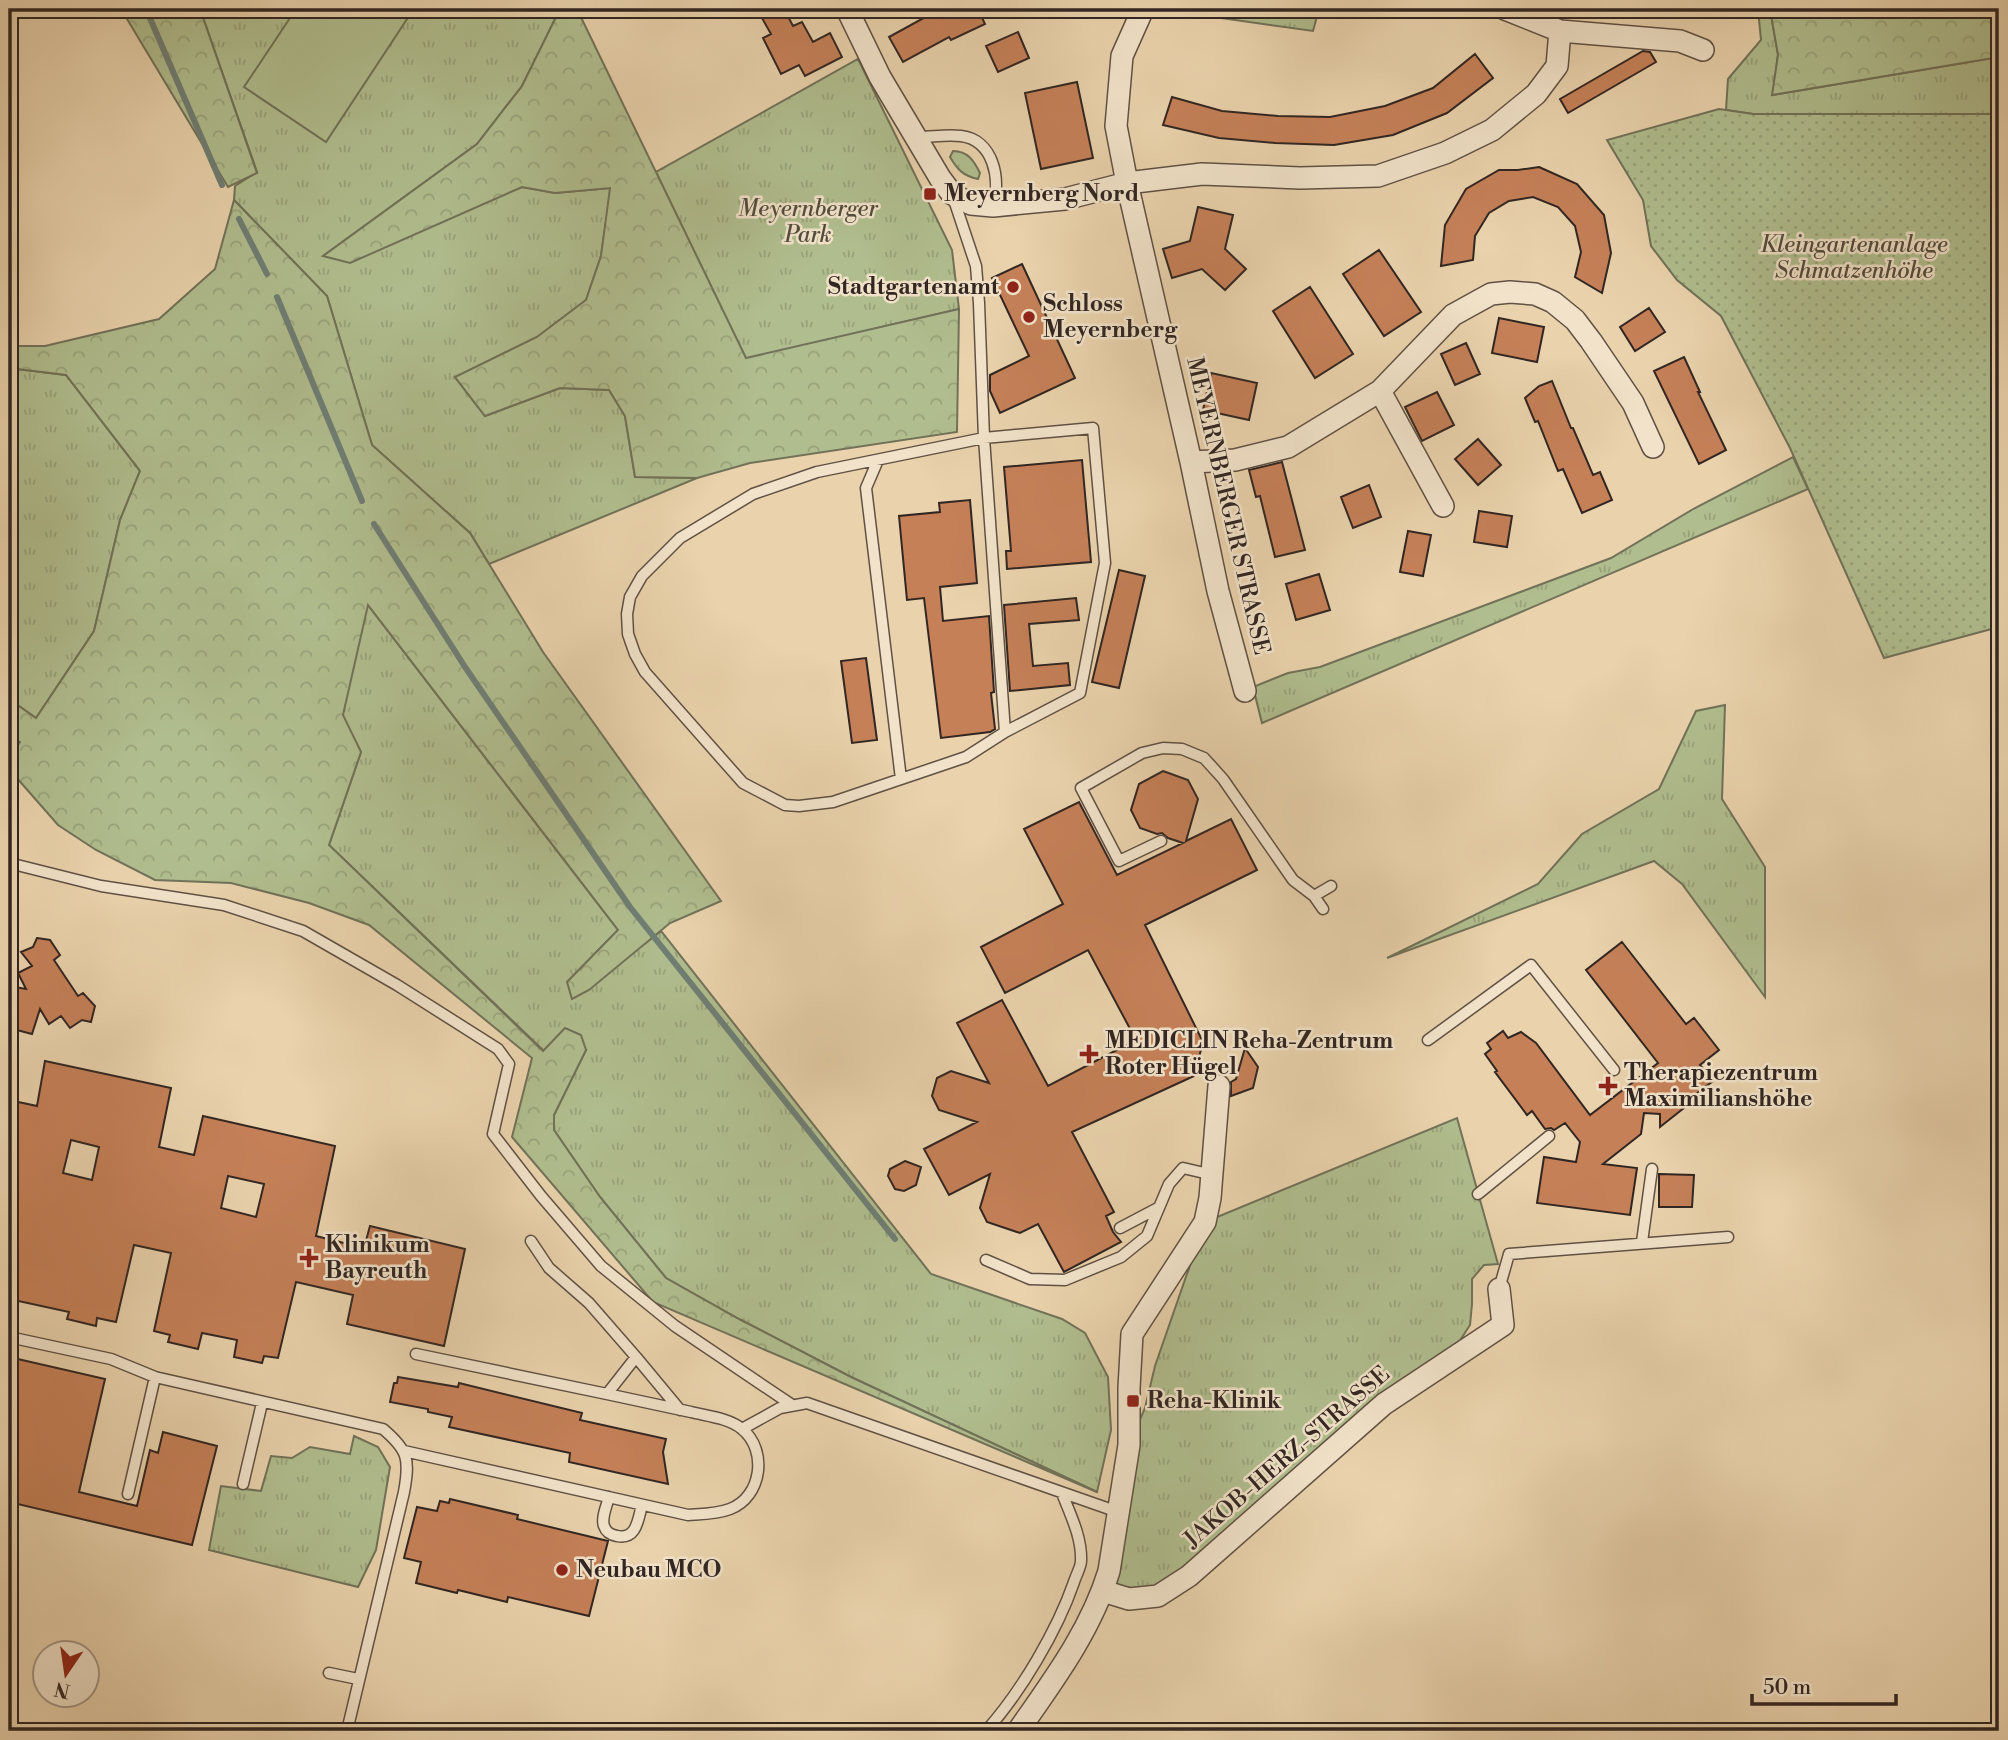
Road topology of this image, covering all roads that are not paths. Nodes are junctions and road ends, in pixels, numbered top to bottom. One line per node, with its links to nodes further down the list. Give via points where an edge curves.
1 (847, 9): 6 (street, via 880,77)
2 (1143, 9): 7 (street, MEYERNBERGER STRASSE, via 1122,56 1116,126)
3 (1505, 9): 4 (street)
4 (1560, 31): 5 (street, via 1680,41); 7 (street, via 1557,66 1536,94 1492,130 1390,173 1300,178 1202,174)
5 (1703, 50)
6 (917, 137): 8 (street); 9 (lane, via 962,136 985,149 993,161 997,192)
7 (1126, 183): 9 (street, via 1065,199); 14 (street, MEYERNBERGER STRASSE)
8 (952, 194): 9 (street, via 971,204); 11 (lane, via 976,266)
9 (993, 206)
10 (1380, 391): 12 (street, via 1453,315 1491,294 1535,294 1553,302 1591,341 1633,403); 14 (street, via 1288,447 1235,460); 15 (street)
11 (984, 438): 13 (lane); 17 (lane); 17 (lane, via 1093,428 1105,563 1080,692)
12 (1653, 447)
13 (878, 460): 18 (lane, via 866,488); 18 (lane, via 817,472 753,494 680,538 642,576 629,597 626,614 628,634 645,672 743,783 785,804 810,805)
14 (1191, 462): 16 (street, MEYERNBERGER STRASSE)
15 (1443, 506)
16 (1245, 691)
17 (1005, 732): 18 (lane, via 966,757)
18 (901, 779)
19 (1161, 841): 22 (lane, via 1119,861 1081,788 1142,753 1182,749 1204,758 1293,880)
20 (9, 863): 44 (lane, via 101,886 224,905 303,931 498,1049 509,1064 492,1134 541,1196 601,1266 675,1326)
21 (1331, 886): 22 (lane)
22 (1314, 896): 23 (lane)
23 (1323, 909)
24 (1428, 1040): 25 (lane, via 1531,965)
25 (1614, 1070)
26 (1219, 1086): 29 (street)
27 (1549, 1136): 30 (lane)
28 (1653, 1169): 35 (lane)
29 (1213, 1175): 31 (lane, via 1183,1168); 53 (street, via 1205,1222 1132,1334 1129,1445)
30 (1478, 1194)
31 (1158, 1208): 32 (lane); 36 (lane, via 1147,1236 1121,1257 1065,1280 1030,1279)
32 (1120, 1228)
33 (1728, 1237): 35 (lane)
34 (531, 1241): 40 (lane, via 549,1268 589,1303)
35 (1642, 1242): 37 (lane, via 1509,1254)
36 (986, 1260)
37 (1499, 1289): 54 (street, JAKOB-HERZ-STRASSE, via 1503,1325 1384,1404 1189,1576 1158,1596 1129,1599)
38 (9, 1336): 41 (lane, via 111,1359)
39 (416, 1354): 42 (lane)
40 (636, 1357): 42 (lane); 45 (lane)
41 (155, 1377): 43 (lane); 50 (lane)
42 (607, 1394): 45 (lane)
43 (262, 1403): 47 (lane, via 383,1429); 48 (lane)
44 (792, 1405): 46 (lane); 49 (lane, via 807,1403)
45 (680, 1410): 46 (lane, via 719,1418)
46 (742, 1429): 52 (lane, via 758,1462 757,1480 750,1495 732,1509 688,1515)
47 (404, 1451): 51 (lane); 56 (lane, via 404,1492)
48 (243, 1484)
49 (1062, 1493): 53 (lane); 58 (lane, via 1076,1529 1081,1562 1066,1604 1031,1668)
50 (128, 1494)
51 (609, 1497): 52 (lane); 52 (lane, via 604,1518 611,1535 628,1536 636,1528)
52 (642, 1505)
53 (1118, 1512): 54 (street)
54 (1103, 1591): 59 (street, via 1070,1655)
55 (329, 1673): 56 (lane)
56 (358, 1679): 57 (lane)
57 (346, 1731)
58 (986, 1731)
59 (1018, 1731)

